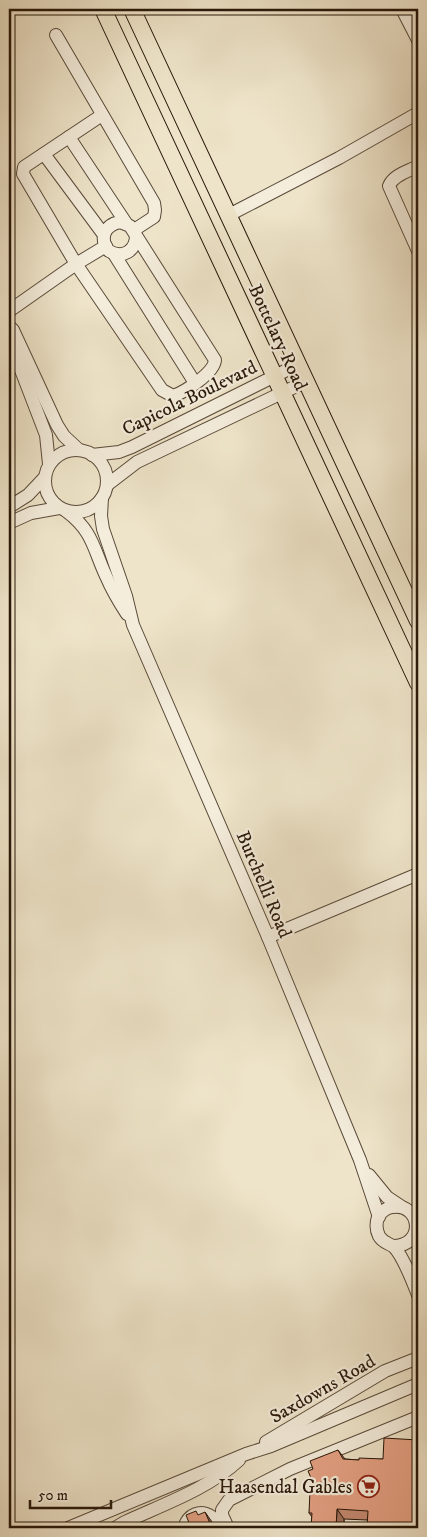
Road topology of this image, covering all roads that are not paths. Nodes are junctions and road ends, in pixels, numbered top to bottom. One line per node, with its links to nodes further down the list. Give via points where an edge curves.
1 (103, 9): 20 (main road, Bottelary Road)
2 (132, 9): 11 (main road, Bottelary Road)
3 (402, 9): 5 (street)
4 (56, 35): 7 (street)
5 (418, 40)
6 (418, 113): 11 (street)
7 (102, 115): 8 (street); 12 (street, via 156,210 154,217)
8 (68, 138): 9 (street); 12 (street)
9 (44, 154): 13 (street); 15 (street, via 24,167 23,174)
10 (418, 166): 14 (street, via 395,178 389,186)
11 (228, 216): 19 (main road, Bottelary Road)
12 (132, 229): 13 (street, via 120,222 109,226); 13 (street, via 136,241 130,251 120,255); 22 (street, via 215,360 212,370)
13 (108, 245): 15 (street); 22 (street)
14 (418, 251)
15 (76, 264): 16 (street); 22 (street, via 162,390 173,396 183,393)
16 (9, 311)
17 (9, 326): 24 (street, via 57,425)
18 (9, 338): 26 (street, via 46,435)
19 (299, 364): 20 (street, Capicola Boulevard); 21 (main road, Bottelary Road)
20 (275, 376): 23 (main road, Bottelary Road); 25 (street, Capicola Boulevard, via 132,447 113,454)
21 (307, 381): 23 (street, Capicola Boulevard); 33 (main road, Bottelary Road)
22 (195, 383)
23 (284, 393): 28 (street, Capicola Boulevard, via 137,462); 35 (main road, Bottelary Road)
24 (79, 450): 25 (street); 26 (street, via 60,454)
25 (92, 455): 28 (street, via 102,465)
26 (49, 464): 27 (street)
27 (45, 477): 30 (street, via 28,495); 31 (street, via 49,498)
28 (107, 485): 29 (street)
29 (102, 498): 31 (street, via 86,511); 34 (street, Burchelli Road, via 103,528)
30 (9, 507)
31 (63, 509): 32 (street, via 31,513); 34 (street, Burchelli Road, via 90,534 106,576)
32 (9, 523)
33 (418, 621)
34 (133, 625): 37 (street, Burchelli Road)
35 (418, 683)
36 (418, 874): 37 (street)
37 (268, 937): 38 (street, Burchelli Road)
38 (360, 1160): 39 (street, Burchelli Road, via 378,1187); 40 (street, Burchelli Road)
39 (402, 1207): 40 (street, via 390,1207); 41 (street, via 413,1215 415,1234 406,1244)
40 (379, 1217): 41 (street, via 378,1235)
41 (393, 1246): 42 (street)
42 (418, 1295)
43 (418, 1350): 45 (street)
44 (418, 1358): 45 (street, Saxdowns Road)
45 (385, 1371): 50 (street, Saxdowns Road)
46 (418, 1384): 50 (street, Saxdowns Road)
47 (418, 1417): 48 (street)
48 (379, 1433): 49 (street); 55 (street, via 290,1469 229,1500 222,1510)
49 (392, 1444)
50 (246, 1454): 51 (street, Saxdowns Road); 52 (street, via 224,1473 194,1490)
51 (68, 1528)
52 (115, 1528)
53 (184, 1528): 54 (street, via 188,1519 200,1513 212,1517)
54 (218, 1528)
55 (228, 1528)

